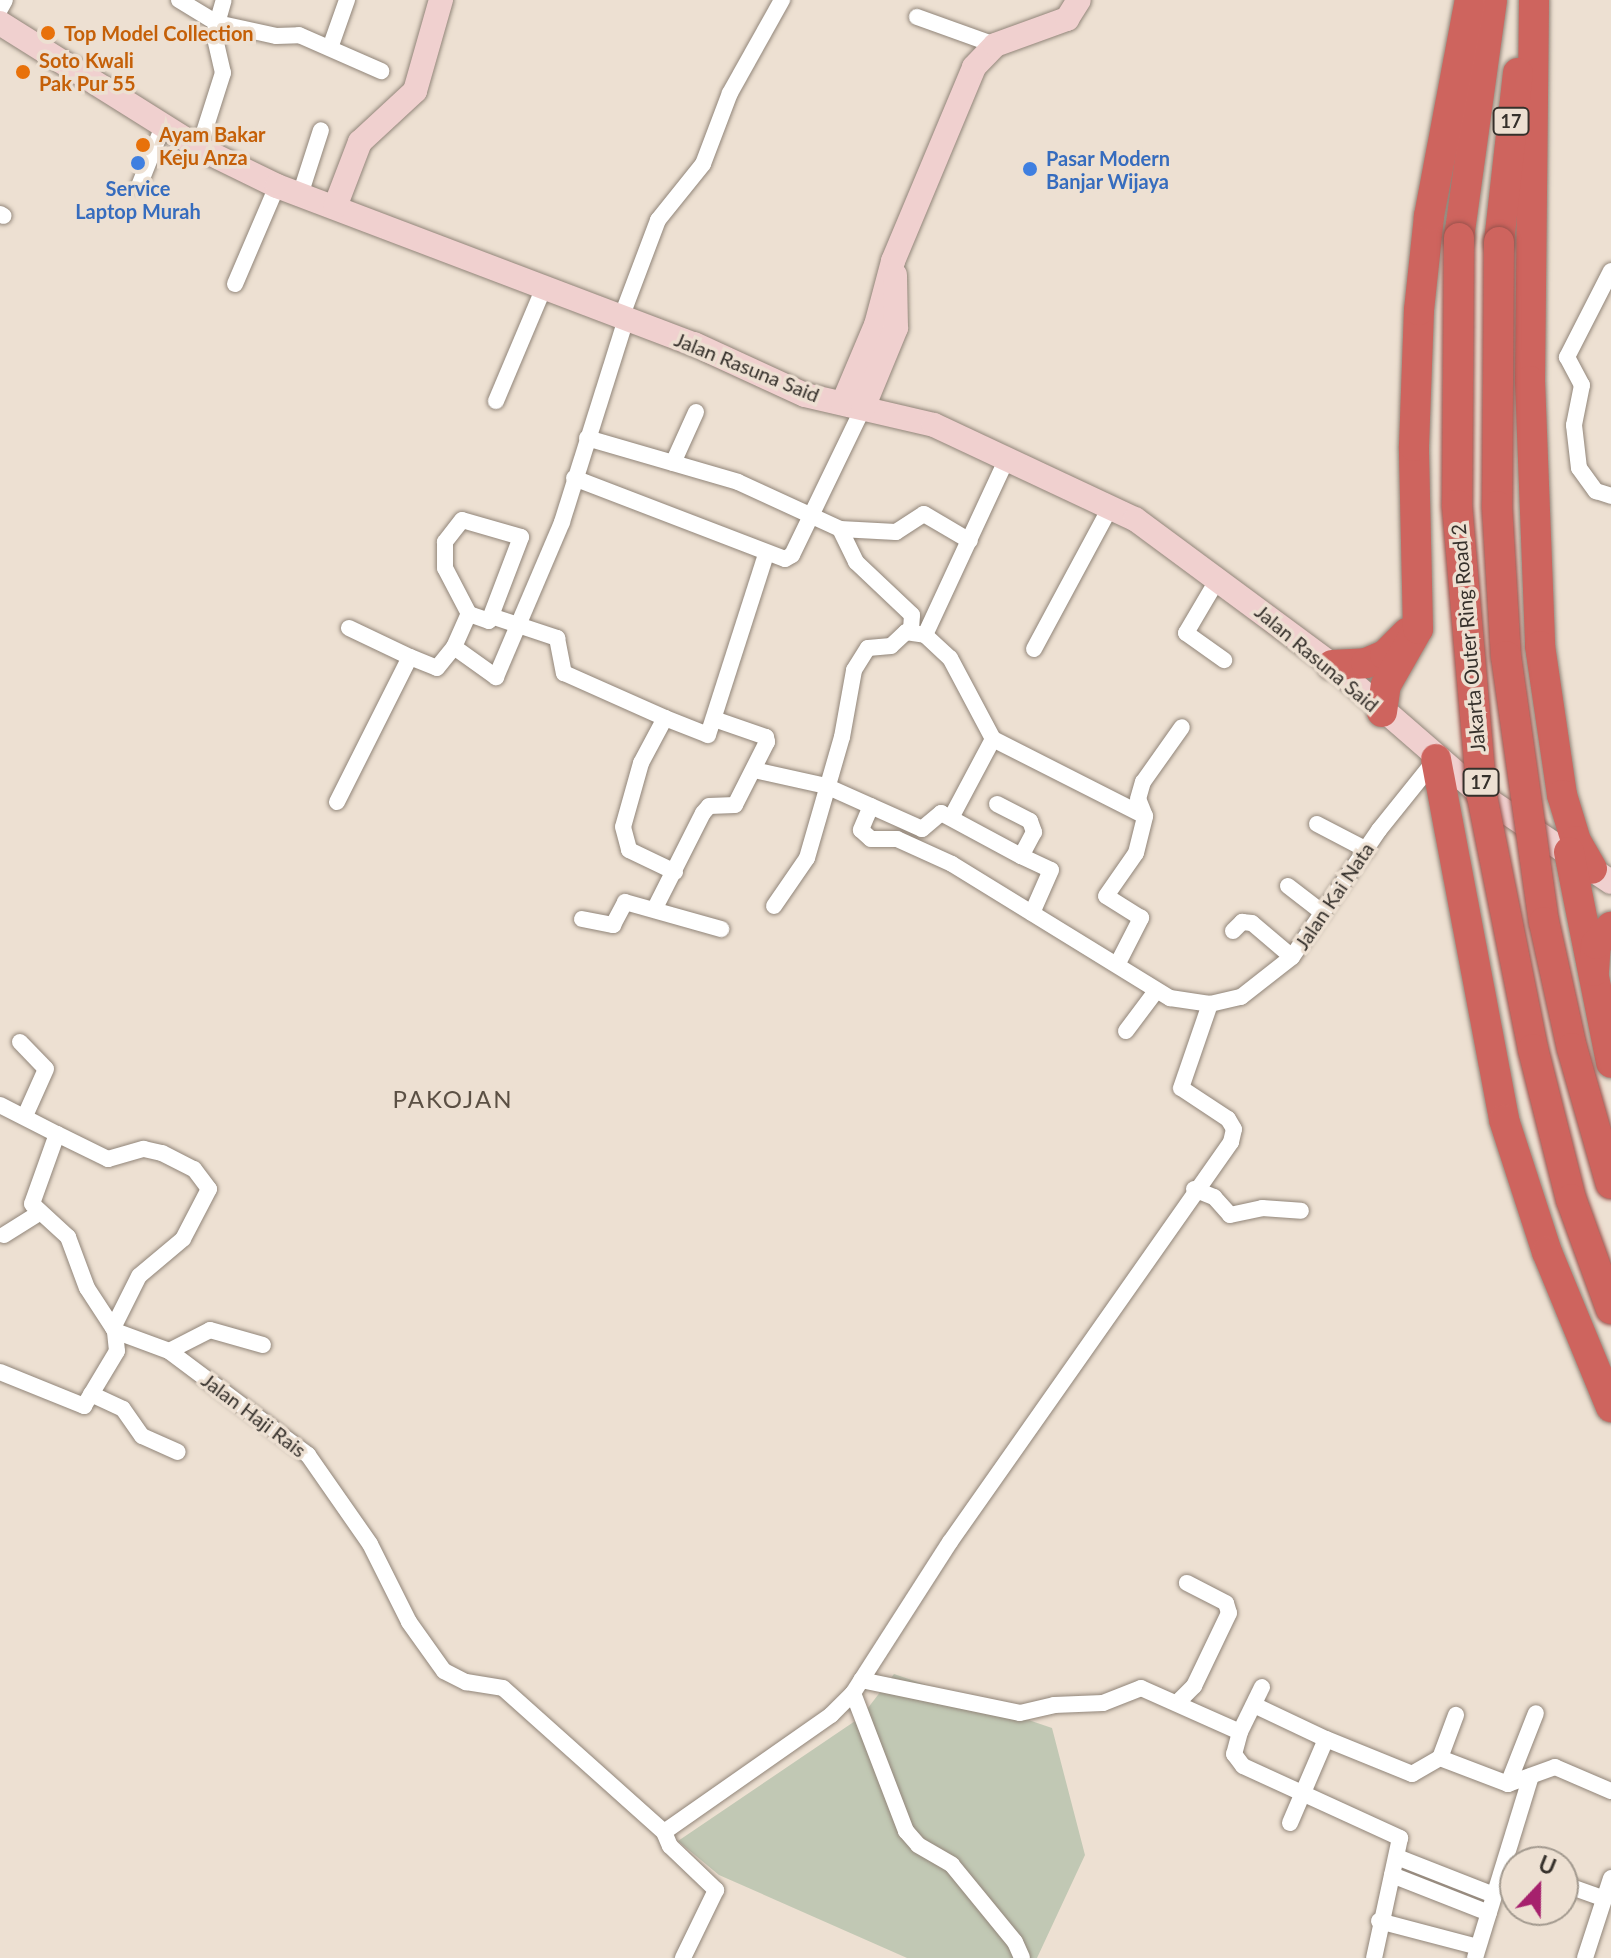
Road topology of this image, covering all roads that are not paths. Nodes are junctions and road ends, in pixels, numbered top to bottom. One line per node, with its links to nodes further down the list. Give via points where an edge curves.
1 (5, 0): 12 (street)
2 (179, 0): 15 (street)
3 (224, 0): 15 (street)
4 (347, 0): 17 (street)
5 (425, 0): 24 (main road, via 401,82 347,133)
6 (441, 0): 24 (main road, via 415,91 360,142)
7 (782, 0): 28 (street, via 730,93 703,164 658,220)
8 (1079, 0): 16 (main road, via 1061,23)
9 (1470, 0): 43 (highway, via 1436,172 1419,310 1414,446)
10 (1492, 0): 101 (highway, Jakarta Outer Ring Road 2 / 17, bridge, via 1459,238 1457,505 1482,796 1533,1049 1571,1199)
11 (1532, 0): 62 (highway, via 1530,381 1540,646); 96 (highway, Jakarta Outer Ring Road 2 / 17, bridge, via 1499,242 1497,506 1506,656 1544,922 1572,1048)
12 (0, 9)
13 (917, 17): 16 (street)
14 (0, 23): 19 (main road, Jalan Rasuna Said)
15 (217, 23): 17 (street, via 276,36 294,34); 21 (street, via 215,47 224,69)
16 (995, 45): 30 (main road, via 974,67 893,261 900,300)
17 (330, 48): 18 (street)
18 (381, 71)
19 (163, 126): 21 (main road, Jalan Rasuna Said); 22 (street)
20 (321, 130): 24 (street)
21 (199, 148): 23 (main road, Jalan Rasuna Said)
22 (139, 186)
23 (277, 186): 24 (main road, Jalan Rasuna Said); 26 (street)
24 (318, 201): 27 (main road, Jalan Rasuna Said)
25 (1611, 271): 36 (street, via 1567,354 1582,385 1574,425 1579,468 1596,491)
26 (235, 284)
27 (543, 290): 28 (main road, Jalan Rasuna Said); 29 (street)
28 (623, 319): 30 (main road, Jalan Rasuna Said, via 805,395); 32 (street)
29 (496, 401)
30 (853, 406): 33 (main road, Jalan Rasuna Said, via 934,425); 38 (street)
31 (696, 412): 34 (street)
32 (587, 438): 34 (street); 35 (street)
33 (1007, 458): 37 (main road, Jalan Rasuna Said); 40 (street)
34 (673, 463): 38 (street, via 738,482)
35 (574, 478): 41 (street, via 735,537); 46 (street, via 562,522)
36 (1611, 496)
37 (1111, 506): 42 (main road, Jalan Rasuna Said); 50 (street)
38 (809, 512): 39 (street); 41 (street, via 792,555 780,559)
39 (840, 529): 40 (street, via 896,532 924,514); 48 (street, via 856,562 912,615)
40 (970, 541): 48 (street)
41 (766, 554): 56 (street)
42 (1219, 577): 52 (street, via 1186,633); 53 (main road, Jalan Rasuna Said)
43 (1419, 608): 53 (highway, via 1411,628 1385,655 1366,663); 54 (highway, via 1414,642 1386,685)
44 (469, 614): 45 (street, via 487,622); 45 (street, via 445,568 445,542 462,520 521,537); 49 (street)
45 (491, 616): 46 (street)
46 (518, 622): 49 (street, via 494,677); 55 (street, via 557,638 564,673)
47 (349, 628): 51 (street)
48 (918, 633): 58 (street, via 950,658); 61 (street, via 864,651 847,695 842,737)
49 (454, 647): 51 (street, via 437,668)
50 (1034, 649)
51 (410, 657): 64 (street)
52 (1224, 660)
53 (1332, 665): 54 (main road, Jalan Rasuna Said)
54 (1382, 712): 59 (main road, Jalan Rasuna Said)
55 (665, 718): 56 (street, via 705,737); 75 (street, via 641,763 623,827 629,850)
56 (714, 719): 60 (street, via 766,737)
57 (1182, 727): 68 (street, via 1143,782 1138,799)
58 (993, 739): 67 (street); 68 (street)
59 (1436, 759): 63 (main road, Jalan Rasuna Said); 71 (highway); 72 (street, Jalan Kai Nata)
60 (754, 770): 61 (street); 75 (street, via 735,805 709,806 703,813)
61 (826, 786): 66 (street); 77 (street, via 807,858)
62 (1562, 795): 70 (highway, via 1550,822); 74 (highway)
63 (1485, 798): 70 (main road, Jalan Rasuna Said); 71 (highway, via 1469,796 1457,803)
64 (337, 802)
65 (997, 804): 73 (street, via 1033,824)
66 (871, 806): 67 (street, via 924,829 939,814); 79 (street, via 861,830 871,839 897,839 920,849)
67 (952, 816): 73 (street, via 958,826)
68 (1145, 816): 86 (street, via 1136,853 1106,896 1141,918)
69 (1317, 824): 72 (street)
70 (1532, 828): 74 (main road, Jalan Rasuna Said)
71 (1447, 836): 107 (highway, via 1504,1120 1547,1252)
72 (1367, 850): 80 (street, Jalan Kai Nata)
73 (1021, 856): 79 (street, via 1051,870)
74 (1591, 868): 87 (highway)
75 (675, 872): 78 (street)
76 (1288, 886): 80 (street)
77 (774, 906)
78 (655, 908): 81 (street, via 625,902 613,925); 83 (street)
79 (1032, 913): 86 (street)
80 (1323, 913): 85 (street, Jalan Kai Nata)
81 (582, 919)
82 (1611, 927): 87 (highway, via 1596,944)
83 (721, 929)
84 (1233, 931): 85 (street, via 1242,922 1252,923)
85 (1292, 957): 89 (street, Jalan Kai Nata, via 1241,997)
86 (1118, 963): 88 (street)
87 (1593, 980): 92 (highway)
88 (1156, 991): 89 (street, via 1182,1002); 90 (street)
89 (1210, 1004): 97 (street, via 1181,1088 1228,1119 1234,1135)
90 (1126, 1031)
91 (20, 1042): 94 (street, via 46,1069)
92 (1611, 1063)
93 (0, 1105): 94 (street)
94 (25, 1116): 95 (street)
95 (57, 1134): 99 (street, via 32,1200); 102 (street, via 108,1159 144,1149 162,1153 194,1169 209,1189 183,1239 139,1276)
96 (1611, 1184)
97 (1194, 1189): 98 (street, via 1214,1197 1230,1215 1262,1208); 110 (street)
98 (1301, 1211)
99 (39, 1213): 100 (street); 102 (street, via 68,1237 87,1288)
100 (4, 1235)
101 (1611, 1309)
102 (114, 1330): 104 (street, Jalan Haji Rais); 106 (street, via 117,1351)
103 (263, 1345): 104 (street, via 210,1330)
104 (169, 1351): 124 (street, Jalan Haji Rais, via 308,1455 370,1544 409,1622 444,1671 466,1682 503,1688)
105 (0, 1372): 106 (street, via 84,1406)
106 (91, 1394): 108 (street, via 123,1409 142,1436)
107 (1611, 1407)
108 (178, 1452)
109 (1187, 1583): 112 (street, via 1226,1603 1229,1613 1194,1686)
110 (857, 1686): 112 (street, via 1020,1713 1103,1703 1131,1689); 124 (street, via 831,1715); 137 (street, via 906,1831 918,1845 952,1865 1015,1942)
111 (1262, 1687): 113 (street)
112 (1178, 1702): 116 (street)
113 (1254, 1705): 116 (street); 117 (street)
114 (1536, 1713): 120 (street)
115 (1456, 1715): 118 (street)
116 (1240, 1732): 121 (street, via 1233,1746 1237,1761)
117 (1326, 1739): 118 (street, via 1409,1773); 121 (street)
118 (1440, 1758): 120 (street)
119 (1531, 1776): 120 (street); 122 (street, via 1555,1767); 125 (street)
120 (1508, 1784)
121 (1301, 1791): 123 (street); 126 (street, via 1396,1835 1401,1843)
122 (1611, 1791)
123 (1290, 1823)
124 (664, 1832): 136 (street, Jalan Haji Rais, via 670,1846 716,1890)
125 (1514, 1846)
126 (1397, 1857): 127 (street); 131 (street)
127 (1392, 1875): 133 (street); 134 (street)
128 (1611, 1878): 132 (street)
129 (1499, 1885): 131 (street)
130 (1579, 1890): 132 (street)
131 (1494, 1895): 133 (street)
132 (1602, 1898): 139 (street)
133 (1489, 1913): 135 (street)
134 (1379, 1921): 135 (street); 138 (street)
135 (1476, 1953)
136 (683, 1958)
137 (1022, 1958)
138 (1374, 1958)
139 (1585, 1958)

